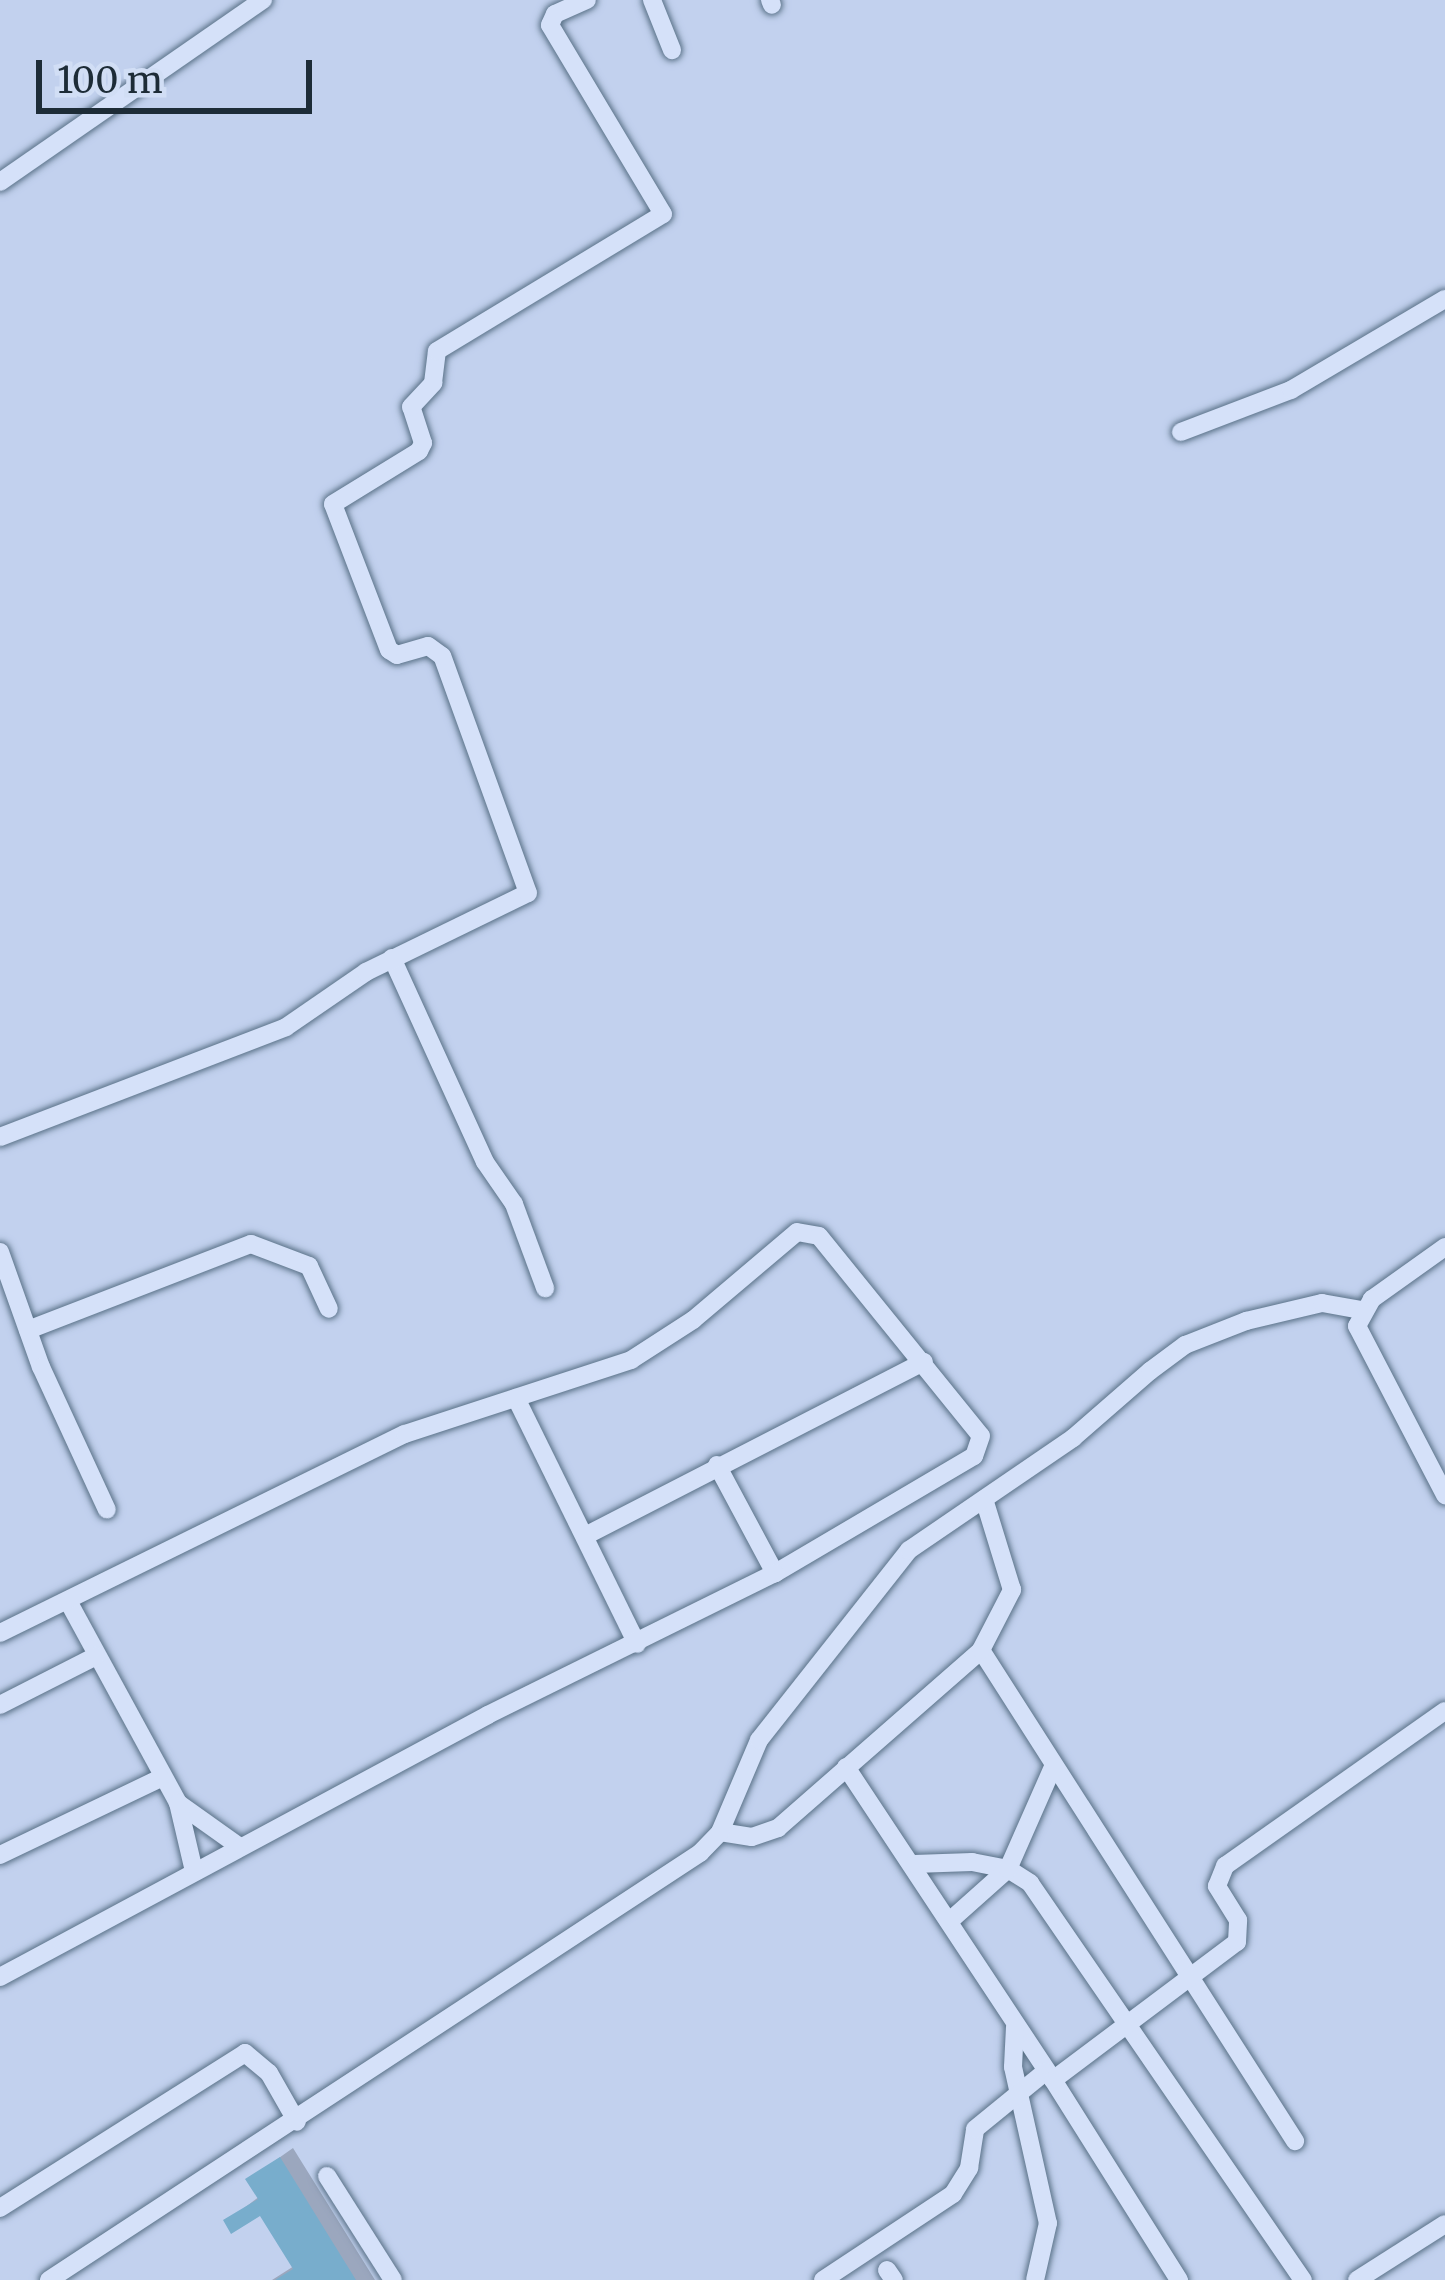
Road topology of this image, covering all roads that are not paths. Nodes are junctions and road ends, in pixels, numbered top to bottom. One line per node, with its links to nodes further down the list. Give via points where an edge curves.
1 (263, 0): 5 (street)
2 (652, 0): 4 (street)
3 (579, 2): 8 (street, via 550,19 552,32 663,214 437,351 433,383 411,407 424,442 419,451 333,504 389,650 428,646 442,656 528,883 514,906)
4 (672, 50)
5 (0, 182)
6 (1445, 299): 7 (street, via 1292,390)
7 (1181, 432)
8 (392, 958): 9 (street, via 268,1035); 12 (street, via 485,1162 514,1204)
9 (0, 1137)
10 (1445, 1247): 14 (street)
11 (0, 1252): 15 (street)
12 (545, 1288)
13 (329, 1309): 15 (street, via 309,1266 251,1244)
14 (1360, 1310): 19 (street, via 1363,1343); 20 (street, via 1322,1303 1185,1345)
15 (28, 1330): 21 (street)
16 (924, 1362): 17 (street, via 808,1231 653,1349); 18 (street); 23 (street, via 981,1446)
17 (516, 1398): 22 (street); 24 (street, via 405,1433)
18 (717, 1465): 22 (street); 23 (street)
19 (1445, 1495)
20 (984, 1499): 27 (street, via 1012,1590); 35 (street, via 909,1550 879,1582 743,1765)
21 (107, 1510)
22 (585, 1536): 26 (street)
23 (775, 1573): 26 (street)
24 (68, 1601): 25 (street); 28 (street)
25 (0, 1633)
26 (637, 1644): 36 (street)
27 (981, 1650): 31 (street); 32 (street)
28 (96, 1656): 29 (street); 33 (street)
29 (0, 1705)
30 (1445, 1711): 43 (street, via 1225,1866 1217,1886 1240,1931 1228,1952)
31 (846, 1767): 35 (street, via 767,1834); 38 (street)
32 (1053, 1767): 39 (street); 43 (street)
33 (161, 1778): 34 (street); 37 (street)
34 (178, 1803): 36 (street); 40 (street)
35 (720, 1832): 48 (street, via 560,1951 414,2035)
36 (240, 1847): 40 (street)
37 (0, 1856)
38 (914, 1864): 39 (street); 41 (street)
39 (1008, 1869): 41 (street); 44 (street, via 1055,1913)
40 (194, 1871): 42 (street)
41 (953, 1918): 45 (street)
42 (2, 1970)
43 (1189, 1978): 44 (street); 49 (street)
44 (1125, 2024): 46 (street); 53 (street)
45 (1015, 2027): 46 (street); 47 (street)
46 (1049, 2076): 47 (street); 58 (street)
47 (1018, 2097): 56 (street, via 974,2129 969,2168 953,2194); 57 (street, via 1048,2223)
48 (297, 2122): 51 (street, via 269,2073 245,2053); 54 (street)
49 (1295, 2141)
50 (327, 2176): 55 (street)
51 (0, 2208)
52 (1445, 2224): 59 (street)
53 (1294, 2277)
54 (49, 2280)
55 (392, 2280)
56 (823, 2280)
57 (1035, 2280)
58 (1179, 2280)
59 (1357, 2280)

